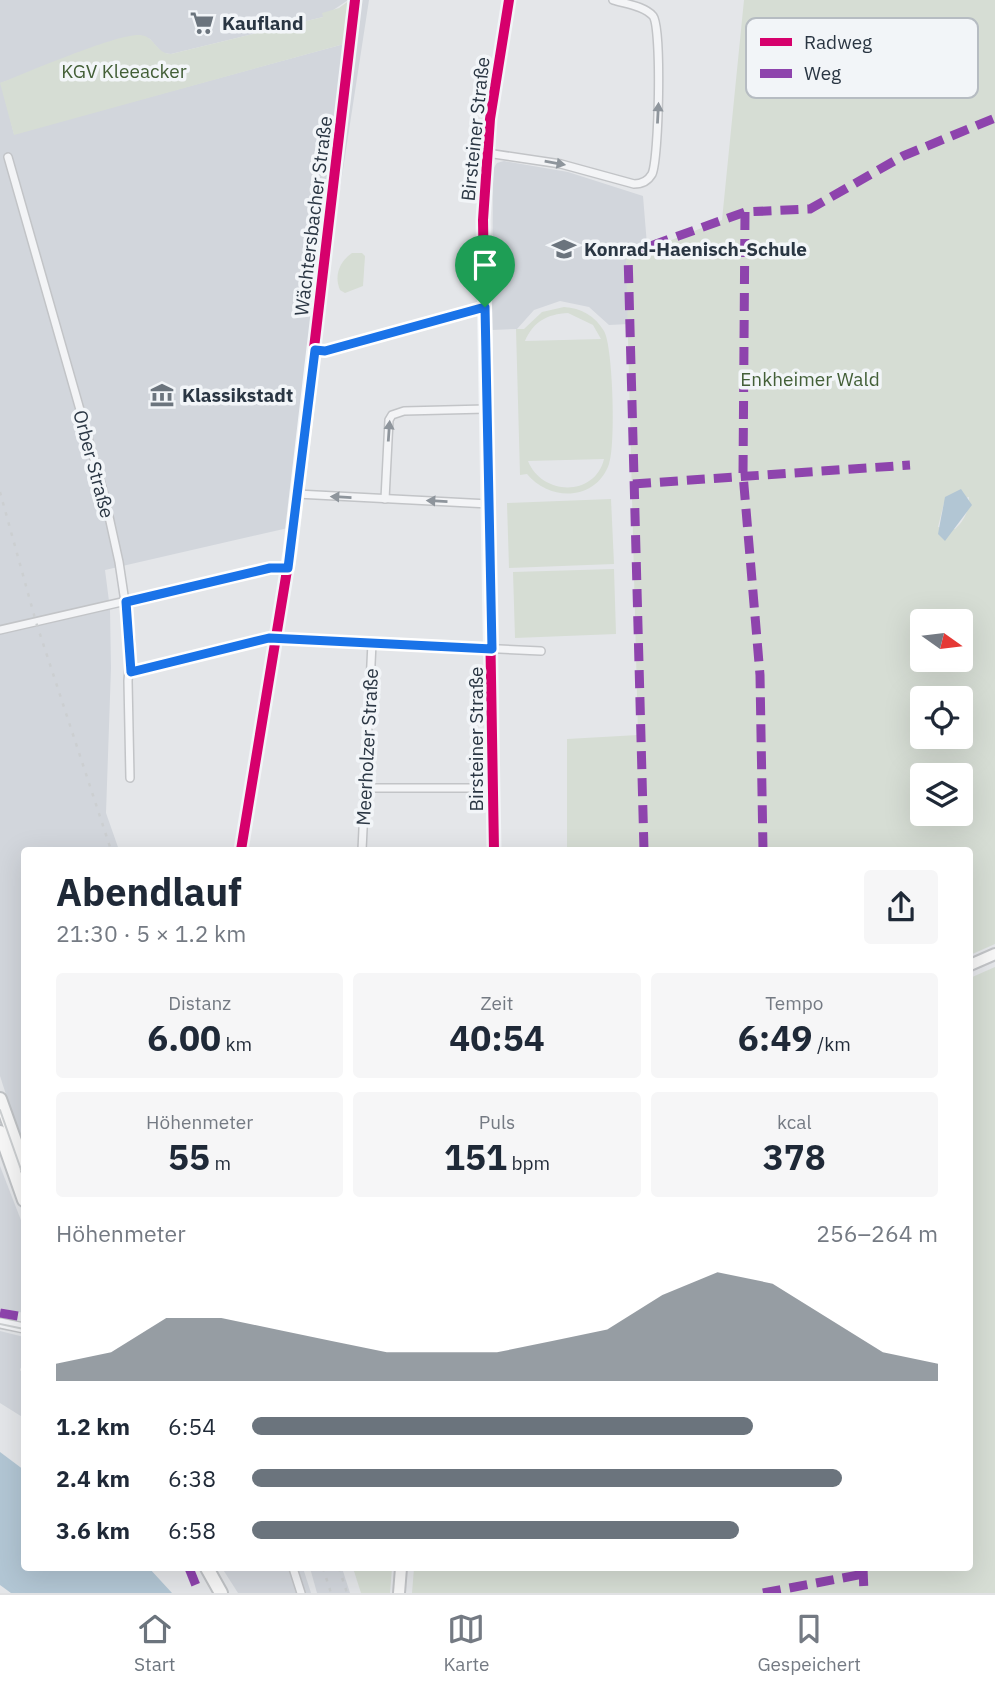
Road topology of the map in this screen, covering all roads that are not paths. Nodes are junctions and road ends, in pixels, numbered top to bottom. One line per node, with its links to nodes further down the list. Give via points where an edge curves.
1 (355, 0): 7 (street, Wächtersbacher Straße)
2 (509, 0): 4 (street, Birsteiner Straße)
3 (613, 0): 4 (street, one-way to 3, via 569,165 634,184 650,177 658,96 657,25 645,9)
4 (487, 153): 6 (street, Birsteiner Straße)
5 (8, 157): 13 (street, Orber Straße, via 104,494)
6 (485, 307): 7 (street); 8 (street, Birsteiner Straße)
7 (315, 350): 9 (street, Wächtersbacher Straße)
8 (486, 409): 10 (street, one-way to 8, via 392,415); 11 (street, Birsteiner Straße)
9 (297, 494): 10 (street, one-way to 9); 12 (street, Wächtersbacher Straße)
10 (385, 499): 11 (street, one-way to 10)
11 (489, 504): 17 (street, Birsteiner Straße)
12 (288, 568): 13 (street, via 270,568); 15 (street, Wächtersbacher Straße)
13 (126, 602): 14 (street); 19 (street, Orber Straße)
14 (0, 630)
15 (277, 638): 16 (street); 19 (street); 23 (street, Wächtersbacher Straße)
16 (372, 643): 17 (street); 21 (street, Meerholzer Straße)
17 (492, 649): 18 (street); 22 (street, Birsteiner Straße)
18 (541, 652)
19 (131, 672): 20 (street, Orber Straße)
20 (130, 778)
21 (365, 788): 22 (street); 24 (street, Meerholzer Straße)
22 (494, 788): 25 (street, Birsteiner Straße)
23 (242, 847)
24 (362, 847)
25 (494, 847)
26 (995, 954): 27 (main road)
27 (973, 964)
28 (0, 1099): 30 (main road)
29 (0, 1132): 31 (main road)
30 (21, 1158)
31 (21, 1192)
32 (0, 1323): 33 (street)
33 (21, 1327)
34 (207, 1571): 38 (main road)
35 (209, 1571): 39 (main road)
36 (294, 1571): 40 (street)
37 (401, 1571): 41 (main road)
38 (211, 1593)
39 (221, 1593)
40 (301, 1593)
41 (399, 1593)

